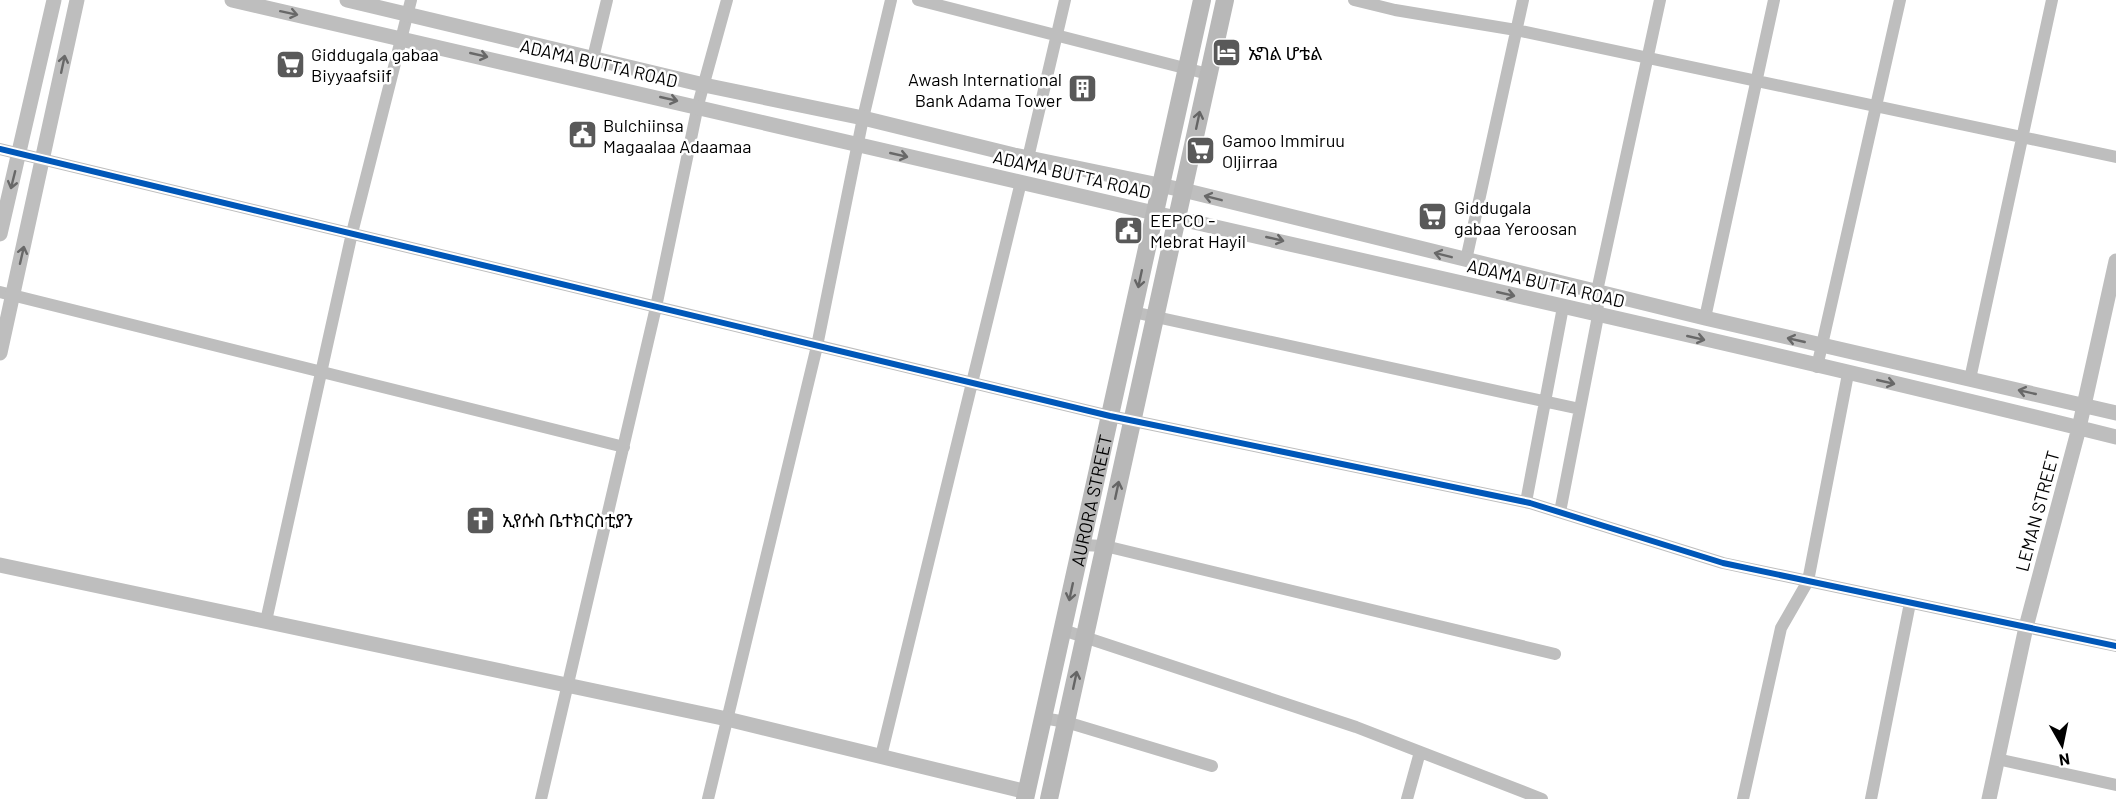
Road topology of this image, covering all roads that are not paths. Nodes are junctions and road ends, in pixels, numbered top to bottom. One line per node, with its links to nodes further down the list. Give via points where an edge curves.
1 (54, 0): 35 (street)
2 (77, 0): 38 (street, one-way to 2)
3 (232, 0): 22 (street, ADAMA BUTTA ROAD, one-way to 22)
4 (347, 0): 19 (street, ADAMA BUTTA ROAD)
5 (607, 0): 24 (street)
6 (727, 0): 28 (street)
7 (891, 0): 31 (street)
8 (918, 0): 21 (street)
9 (1065, 0): 21 (street)
10 (1202, 0): 25 (main road, AURORA STREET)
11 (1225, 0): 26 (main road, AURORA STREET)
12 (1354, 0): 18 (street)
13 (1523, 0): 20 (street)
14 (1660, 0): 23 (street)
15 (1774, 0): 27 (street)
16 (1900, 0): 30 (street)
17 (2052, 0): 32 (street)
18 (1396, 5): 20 (street)
19 (409, 7): 22 (street); 24 (street, ADAMA BUTTA ROAD)
20 (1516, 30): 23 (street); 45 (street)
21 (1057, 36): 25 (street); 37 (street)
22 (401, 38): 29 (street, ADAMA BUTTA ROAD, one-way to 29); 44 (street)
23 (1648, 57): 27 (street); 47 (street)
24 (593, 58): 28 (street, ADAMA BUTTA ROAD)
25 (1187, 69): 26 (street); 41 (main road, AURORA STREET)
26 (1208, 74): 40 (main road, AURORA STREET, one-way to 26)
27 (1756, 81): 30 (street); 54 (street)
28 (704, 85): 29 (street); 31 (street, ADAMA BUTTA ROAD)
29 (698, 105): 33 (street, ADAMA BUTTA ROAD); 49 (street)
30 (1876, 106): 32 (street); 56 (street)
31 (863, 118): 33 (street); 37 (street, ADAMA BUTTA ROAD)
32 (2022, 137): 36 (street); 61 (street)
33 (858, 145): 39 (street, ADAMA BUTTA ROAD, one-way to 39); 55 (street)
34 (0, 149): 35 (street)
35 (20, 152): 38 (street); 43 (street, one-way to 43)
36 (2116, 157)
37 (1028, 158): 41 (street, ADAMA BUTTA ROAD)
38 (44, 159): 44 (street); 48 (street, one-way to 38)
39 (1021, 182): 41 (street, ADAMA BUTTA ROAD); 62 (street)
40 (1183, 190): 41 (street, ADAMA BUTTA ROAD); 42 (main road, AURORA STREET); 45 (street, ADAMA BUTTA ROAD, one-way to 40)
41 (1158, 200): 42 (street, ADAMA BUTTA ROAD); 51 (main road, AURORA STREET, one-way to 51)
42 (1177, 218): 50 (street, ADAMA BUTTA ROAD, one-way to 50); 53 (main road, AURORA STREET)
43 (0, 234)
44 (352, 234): 49 (street); 59 (street)
45 (1466, 260): 47 (street, ADAMA BUTTA ROAD)
46 (2116, 261): 64 (street, LEMAN STREET)
47 (1597, 291): 52 (street); 54 (street, ADAMA BUTTA ROAD)
48 (6, 294): 57 (street); 59 (street)
49 (656, 307): 55 (street); 71 (street)
50 (1563, 307): 52 (street, ADAMA BUTTA ROAD); 63 (street)
51 (1133, 312): 53 (street); 67 (main road, AURORA STREET)
52 (1598, 316): 58 (street, ADAMA BUTTA ROAD, one-way to 58); 65 (street)
53 (1155, 317): 63 (street); 68 (main road, AURORA STREET)
54 (1705, 318): 56 (street, ADAMA BUTTA ROAD, one-way to 54)
55 (817, 346): 62 (street); 87 (street)
56 (1822, 346): 58 (street); 61 (street, ADAMA BUTTA ROAD)
57 (0, 353)
58 (1817, 367): 60 (street, ADAMA BUTTA ROAD)
59 (321, 372): 71 (street); 79 (street)
60 (1848, 374): 69 (street, ADAMA BUTTA ROAD, one-way to 69); 77 (street)
61 (1970, 379): 64 (street, ADAMA BUTTA ROAD, one-way to 61)
62 (972, 383): 67 (street); 90 (street)
63 (1545, 402): 65 (street); 72 (street)
64 (2084, 405): 66 (street, ADAMA BUTTA ROAD); 69 (street, LEMAN STREET)
65 (1580, 409): 73 (street)
66 (2116, 413)
67 (1110, 416): 68 (street); 74 (main road, AURORA STREET)
68 (1132, 421): 72 (street); 75 (main road, AURORA STREET, one-way to 68)
69 (2079, 428): 70 (street, ADAMA BUTTA ROAD); 80 (street, LEMAN STREET)
70 (2116, 437)
71 (624, 447): 85 (street)
72 (1526, 502): 73 (street)
73 (1560, 512): 77 (street, via 1723,563)
74 (1082, 545): 75 (street); 81 (main road, AURORA STREET, one-way to 81)
75 (1104, 546): 82 (main road, AURORA STREET); 84 (street)
76 (0, 565): 79 (street)
77 (1808, 581): 78 (street); 101 (street, via 1781,628)
78 (1910, 603): 80 (street); 102 (street)
79 (266, 621): 85 (street)
80 (2026, 627): 83 (street); 91 (street, LEMAN STREET)
81 (1063, 630): 82 (street); 86 (main road, AURORA STREET)
82 (1084, 637): 88 (main road, AURORA STREET, one-way to 82); 89 (street)
83 (2116, 646)
84 (1555, 654)
85 (569, 686): 87 (street); 97 (street)
86 (1043, 718): 88 (street); 94 (main road, AURORA STREET)
87 (727, 719): 90 (street); 98 (street)
88 (1066, 722): 92 (street); 96 (main road, AURORA STREET)
89 (1420, 752): 95 (street); 99 (street)
90 (881, 756): 94 (street)
91 (1997, 759): 93 (street); 103 (street, LEMAN STREET)
92 (1212, 766)
93 (2116, 785)
94 (1026, 796): 96 (street)
95 (1524, 796): 100 (street)
96 (1049, 798)
97 (541, 799)
98 (708, 799)
99 (1407, 799)
100 (1542, 799)
101 (1743, 799)
102 (1870, 799)
103 (1989, 799)

